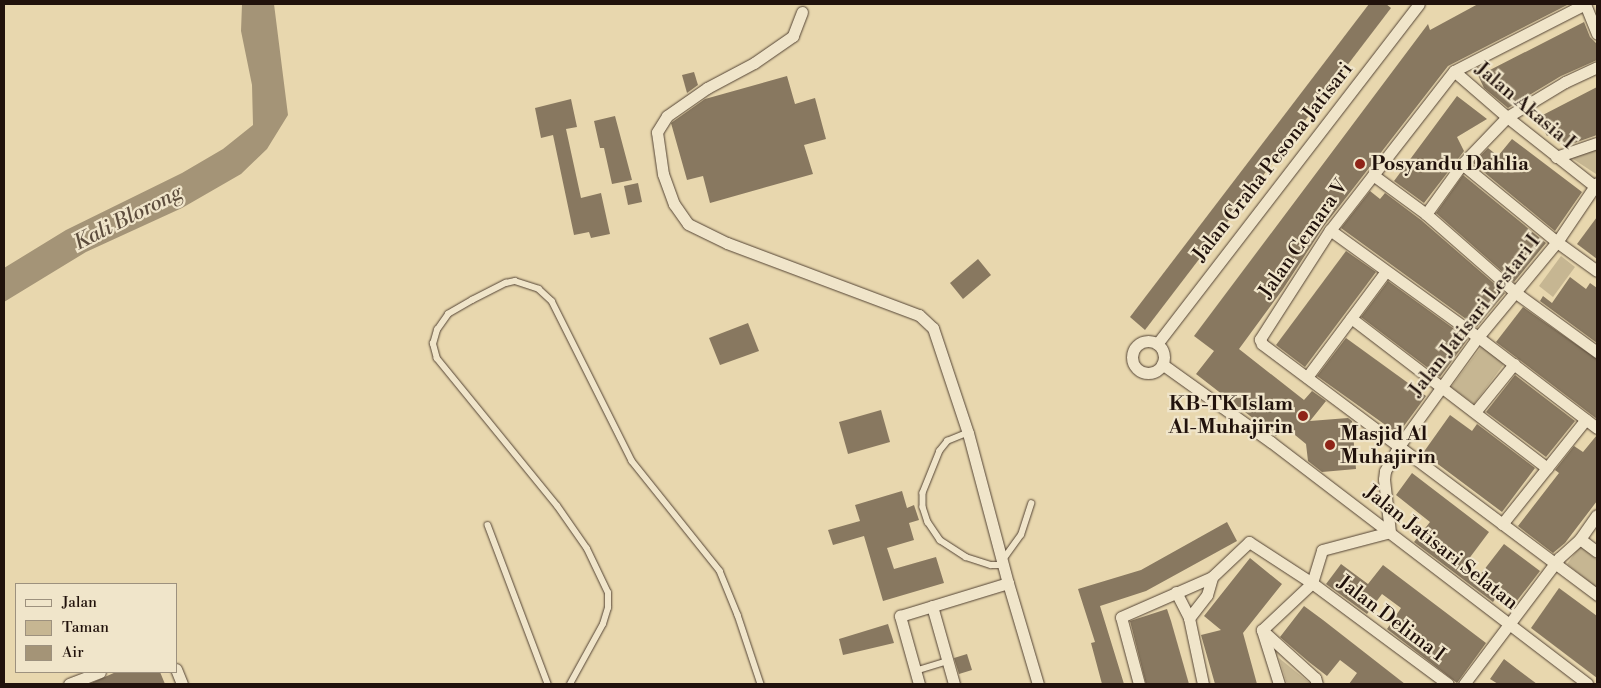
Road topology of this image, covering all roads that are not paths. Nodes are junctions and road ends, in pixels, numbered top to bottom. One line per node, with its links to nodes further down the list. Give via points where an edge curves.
1 (1419, 4): 21 (street, Jalan Graha Pesona Jatisari)
2 (1585, 4): 4 (street); 6 (street)
3 (802, 12): 30 (street, via 793,36 667,116 656,132 663,174 674,204 688,224 727,243 919,315 938,337)
4 (1597, 34)
5 (1597, 67): 7 (street)
6 (1454, 71): 7 (street, Jalan Akasia I); 11 (street, Jalan Cemara V)
7 (1507, 117): 9 (street, Jalan Akasia I); 10 (street)
8 (1597, 143): 9 (street)
9 (1556, 156): 12 (street, Jalan Akasia I)
10 (1462, 164): 13 (street); 15 (street)
11 (1373, 175): 13 (street); 14 (street, Jalan Cemara V)
12 (1597, 186): 15 (street, Jalan Jatisari Lestari I)
13 (1426, 214): 18 (street)
14 (1330, 230): 16 (street); 25 (street, Jalan Cemara V, via 1261,335 1262,344)
15 (1557, 242): 17 (street); 18 (street, Jalan Jatisari Lestari I)
16 (1386, 271): 19 (street); 20 (street)
17 (1597, 271)
18 (1516, 293): 20 (street, Jalan Jatisari Lestari I); 22 (street)
19 (1351, 318): 25 (street); 26 (street)
20 (1478, 337): 24 (street); 26 (street, Jalan Jatisari Lestari I)
21 (1157, 344): 23 (street, via 1163,353); 23 (street, via 1141,343 1133,350 1132,361 1138,370 1149,373 1155,372)
22 (1597, 352)
23 (1162, 364): 37 (street, Jalan Jatisari Selatan)
24 (1514, 364): 27 (street); 28 (street)
25 (1307, 377): 31 (street)
26 (1442, 387): 27 (street); 31 (street, Jalan Jatisari Lestari I)
27 (1475, 412): 32 (street)
28 (1586, 419): 29 (street); 32 (street)
29 (1597, 428)
30 (968, 433): 41 (street); 41 (lane, via 948,441 940,450 923,493 923,506 928,522 940,540 966,557 991,565)
31 (1399, 446): 35 (street); 37 (street, Jalan Jatisari Lestari I, via 1384,479)
32 (1547, 468): 35 (street)
33 (1031, 504): 41 (lane, via 1021,535)
34 (1597, 515): 38 (street)
35 (1502, 524): 40 (street)
36 (488, 526): 55 (lane)
37 (1390, 532): 44 (street, via 1322,550); 49 (street, Jalan Jatisari Selatan)
38 (1580, 539): 39 (street); 40 (street)
39 (1597, 552)
40 (1555, 562): 46 (street); 49 (street)
41 (1003, 563): 43 (street)
42 (1212, 577): 44 (street, Jalan Delima I, via 1246,543 1252,542); 45 (street); 48 (street, via 1207,595)
43 (1008, 583): 47 (street); 60 (street)
44 (1312, 583): 50 (street); 65 (street, Jalan Delima I)
45 (1176, 592): 48 (street); 61 (street, via 1121,617)
46 (1597, 595)
47 (932, 606): 51 (street); 52 (street, via 900,616)
48 (1189, 618): 62 (street)
49 (1508, 624): 66 (street); 67 (street, Jalan Jatisari Selatan)
50 (1262, 630): 63 (street); 64 (street, via 1315,678)
51 (947, 661): 52 (lane); 59 (street)
52 (915, 671): 58 (street)
53 (97, 673): 54 (street)
54 (69, 684)
55 (548, 684)
56 (570, 684): 57 (lane, via 603,624 608,594 587,549 557,506 437,359 433,344 437,330 448,314 498,287 515,282 539,289 552,300 632,461 720,571)
57 (761, 684)
58 (919, 684)
59 (954, 684)
60 (1038, 684)
61 (1139, 684)
62 (1203, 684)
63 (1279, 684)
64 (1317, 684)
65 (1448, 684)
66 (1464, 684)
67 (1587, 684)

